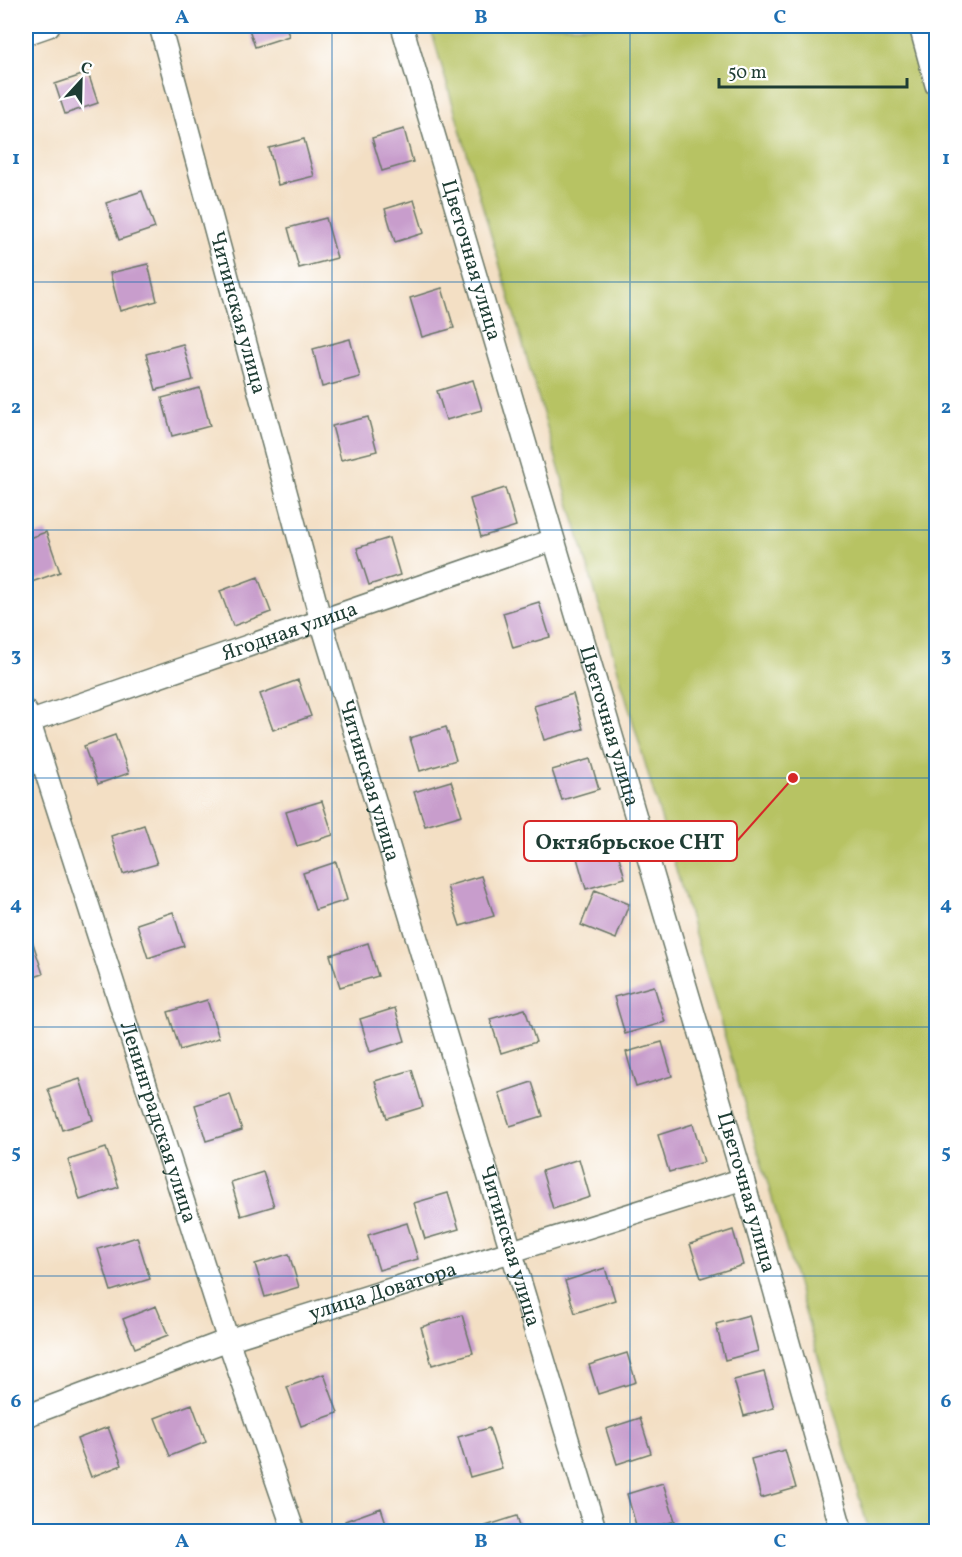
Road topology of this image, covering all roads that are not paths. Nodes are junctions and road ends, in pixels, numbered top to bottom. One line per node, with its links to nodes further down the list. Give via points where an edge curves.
1 (49, 26): 5 (street)
2 (160, 26): 8 (street, Читинская улица)
3 (402, 26): 7 (street, Цветочная улица)
4 (920, 26): 6 (street)
5 (26, 34)
6 (936, 85)
7 (553, 540): 8 (street, Ягодная улица); 10 (street, Цветочная улица)
8 (321, 621): 9 (street, Ягодная улица); 11 (street, Читинская улица)
9 (27, 719): 12 (street, Ленинградская улица)
10 (743, 1179): 11 (street, улица Доватора); 16 (street, Цветочная улица)
11 (510, 1251): 12 (street, улица Доватора); 15 (street, Читинская улица)
12 (228, 1340): 13 (street, улица Доватора); 14 (street, Ленинградская улица)
13 (26, 1416)
14 (294, 1532)
15 (596, 1532)
16 (842, 1532)

